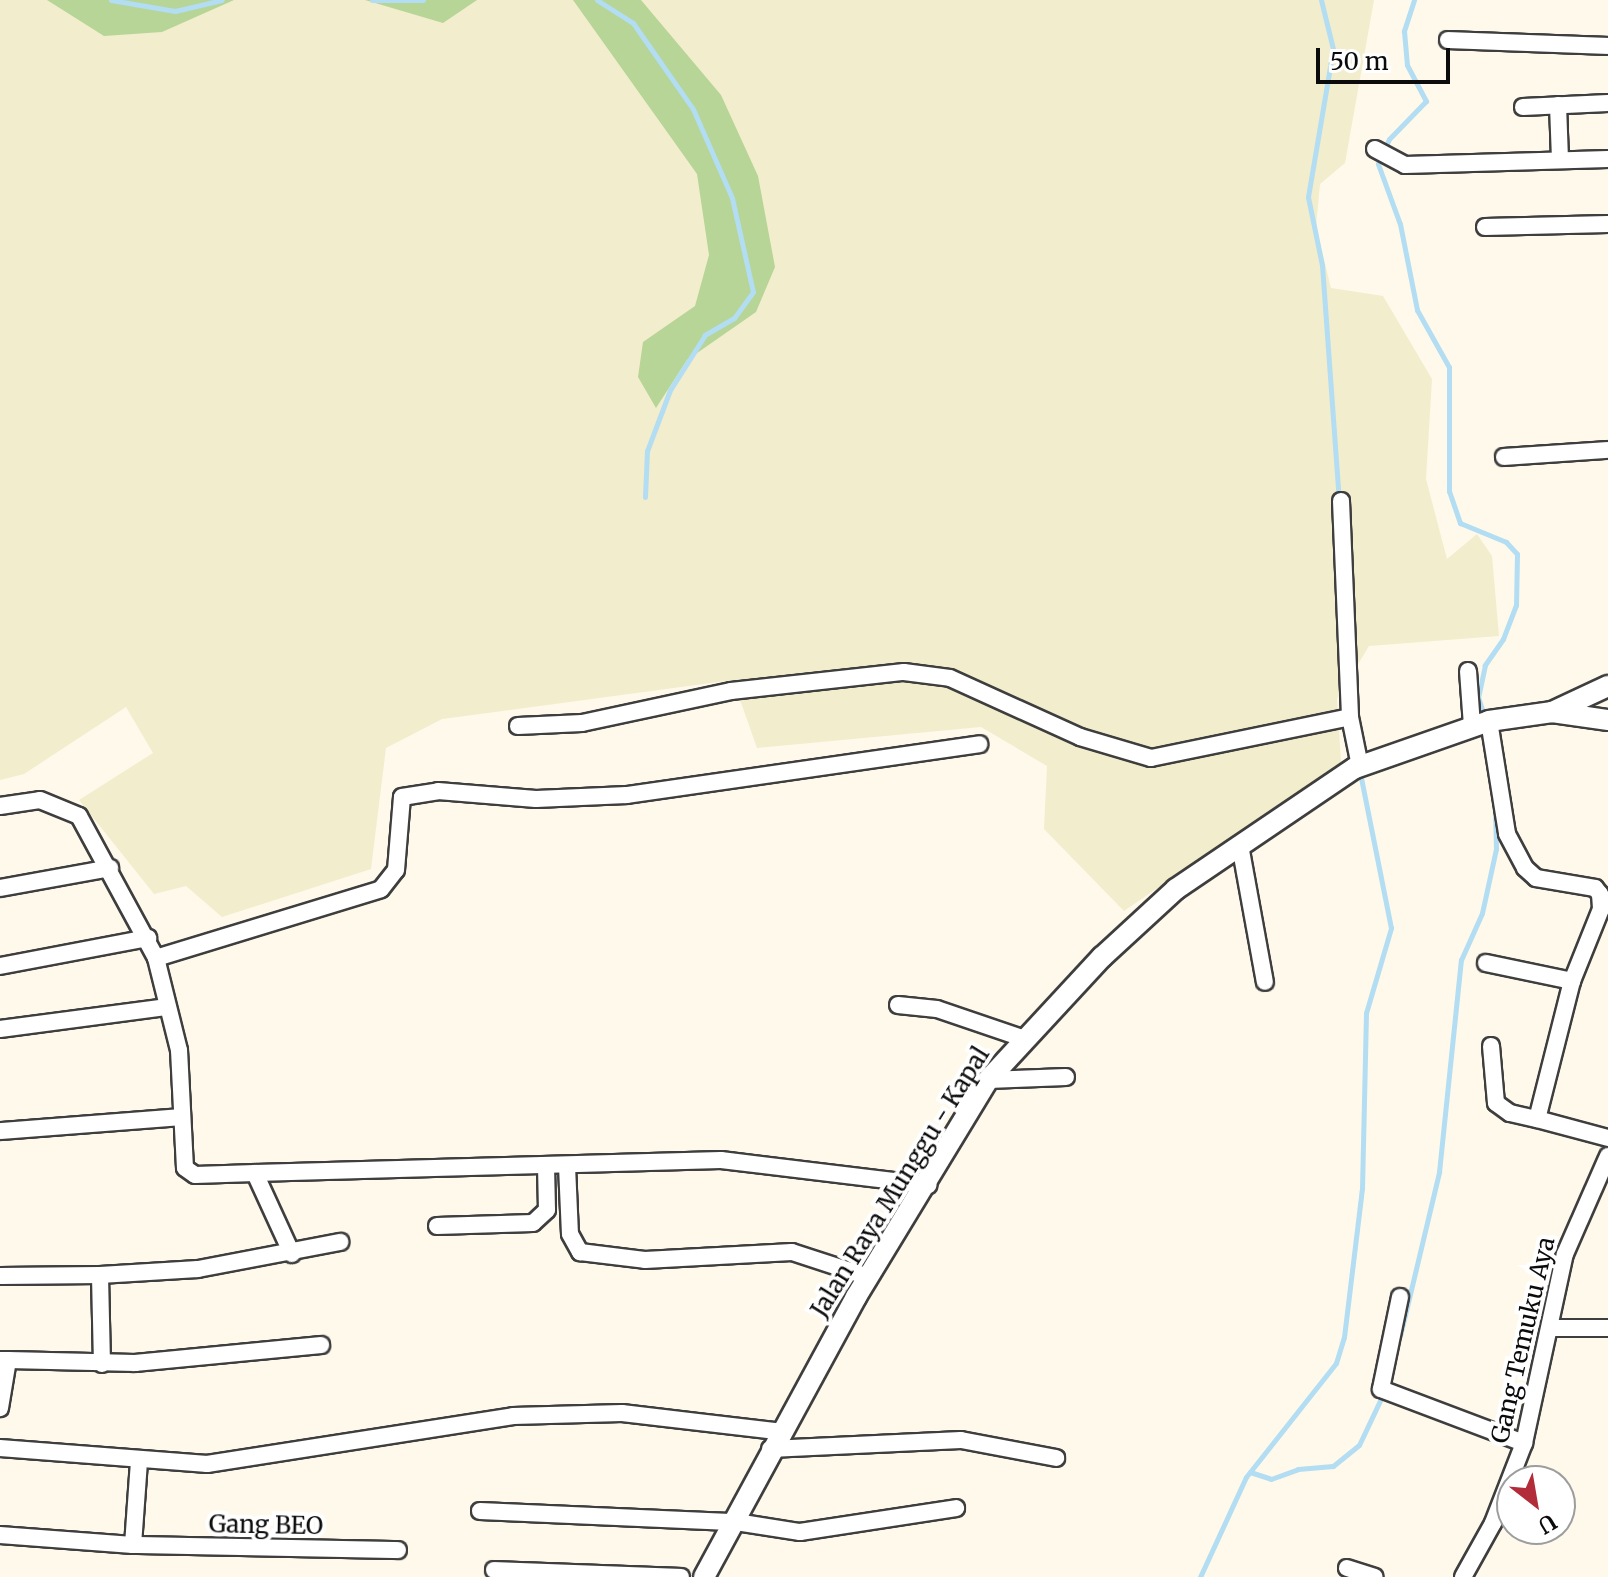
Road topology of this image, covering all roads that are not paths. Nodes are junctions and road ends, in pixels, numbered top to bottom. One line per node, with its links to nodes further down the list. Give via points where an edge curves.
1 (1448, 40): 2 (street)
2 (1608, 46)
3 (1608, 103): 4 (street)
4 (1558, 105): 5 (street); 8 (street)
5 (1523, 107)
6 (1375, 149): 8 (street, via 1405,165)
7 (1608, 159): 8 (street)
8 (1560, 160)
9 (1608, 224): 10 (street)
10 (1485, 227)
11 (1608, 450): 12 (street)
12 (1504, 457)
13 (1341, 501): 17 (street)
14 (1468, 671): 19 (street)
15 (1608, 686): 16 (street, Jalan Raya Munggu - Kapal)
16 (1552, 712): 18 (street, Jalan Raya Munggu - Kapal); 19 (street, Jalan Raya Munggu - Kapal)
17 (1350, 717): 20 (street, via 1151,758 1080,737 950,678 904,672 731,691 582,723); 22 (street)
18 (1608, 720)
19 (1481, 724): 22 (street, Jalan Raya Munggu - Kapal); 27 (street, via 1515,852 1536,878 1595,888)
20 (518, 726)
21 (979, 744): 29 (street, via 627,795 536,799 438,791 402,797 396,870 381,889)
22 (1358, 767): 24 (street, Jalan Raya Munggu - Kapal)
23 (0, 806): 25 (street, via 40,800 64,807 79,816)
24 (1240, 845): 33 (street); 37 (street, Jalan Raya Munggu - Kapal, via 1176,889)
25 (110, 868): 26 (street); 28 (street)
26 (0, 888)
27 (1605, 910): 32 (street)
28 (148, 938): 29 (street); 31 (street)
29 (156, 958): 35 (street)
30 (1486, 963): 32 (street)
31 (0, 966)
32 (1572, 981): 42 (street)
33 (1265, 982)
34 (898, 1005): 37 (street, via 937,1009)
35 (168, 1007): 36 (street); 41 (street, via 179,1050)
36 (0, 1029)
37 (1022, 1038): 40 (street, Jalan Raya Munggu - Kapal)
38 (1491, 1046): 42 (street, via 1496,1103 1510,1113)
39 (1066, 1077): 40 (street)
40 (988, 1080): 49 (street, Jalan Raya Munggu - Kapal)
41 (180, 1117): 43 (street); 48 (street, via 182,1160 190,1173)
42 (1537, 1119): 44 (street)
43 (0, 1131)
44 (1608, 1138)
45 (1608, 1156): 57 (street, Gang Temuku Aya, via 1565,1254)
46 (567, 1166): 47 (street); 49 (street, via 721,1160); 55 (street, via 570,1234 580,1252 645,1260 792,1252)
47 (546, 1167): 48 (street); 50 (street, via 547,1210 533,1223)
48 (255, 1173): 52 (street)
49 (928, 1185): 55 (street, Jalan Raya Munggu - Kapal)
50 (437, 1226)
51 (340, 1242): 52 (street)
52 (292, 1254): 53 (street, via 198,1269)
53 (100, 1275): 54 (street); 61 (street)
54 (0, 1276)
55 (869, 1277): 63 (street, Jalan Raya Munggu - Kapal)
56 (1400, 1297): 64 (street, via 1387,1392)
57 (1550, 1328): 58 (street); 64 (street, Gang Temuku Aya)
58 (1608, 1328)
59 (321, 1345): 61 (street)
60 (4, 1360): 61 (street); 62 (street)
61 (102, 1364)
62 (0, 1408)
63 (783, 1432): 66 (street, Jalan Raya Munggu - Kapal); 68 (street, via 622,1413 513,1416 207,1464)
64 (1524, 1443): 80 (street, Gang Temuku Aya, via 1493,1523)
65 (0, 1448): 68 (street)
66 (770, 1449): 67 (street, via 961,1440); 71 (street, Jalan Raya Munggu - Kapal)
67 (1056, 1458)
68 (139, 1461): 73 (street)
69 (956, 1508): 71 (street, via 800,1532)
70 (480, 1511): 71 (street)
71 (736, 1522): 78 (street, Jalan Raya Munggu - Kapal)
72 (0, 1535): 73 (street, Gang BEO)
73 (133, 1545): 74 (street, Gang BEO)
74 (398, 1550)
75 (1347, 1568): 79 (street)
76 (494, 1570): 77 (street)
77 (681, 1577)
78 (704, 1577)
79 (1375, 1577)
80 (1463, 1577)

